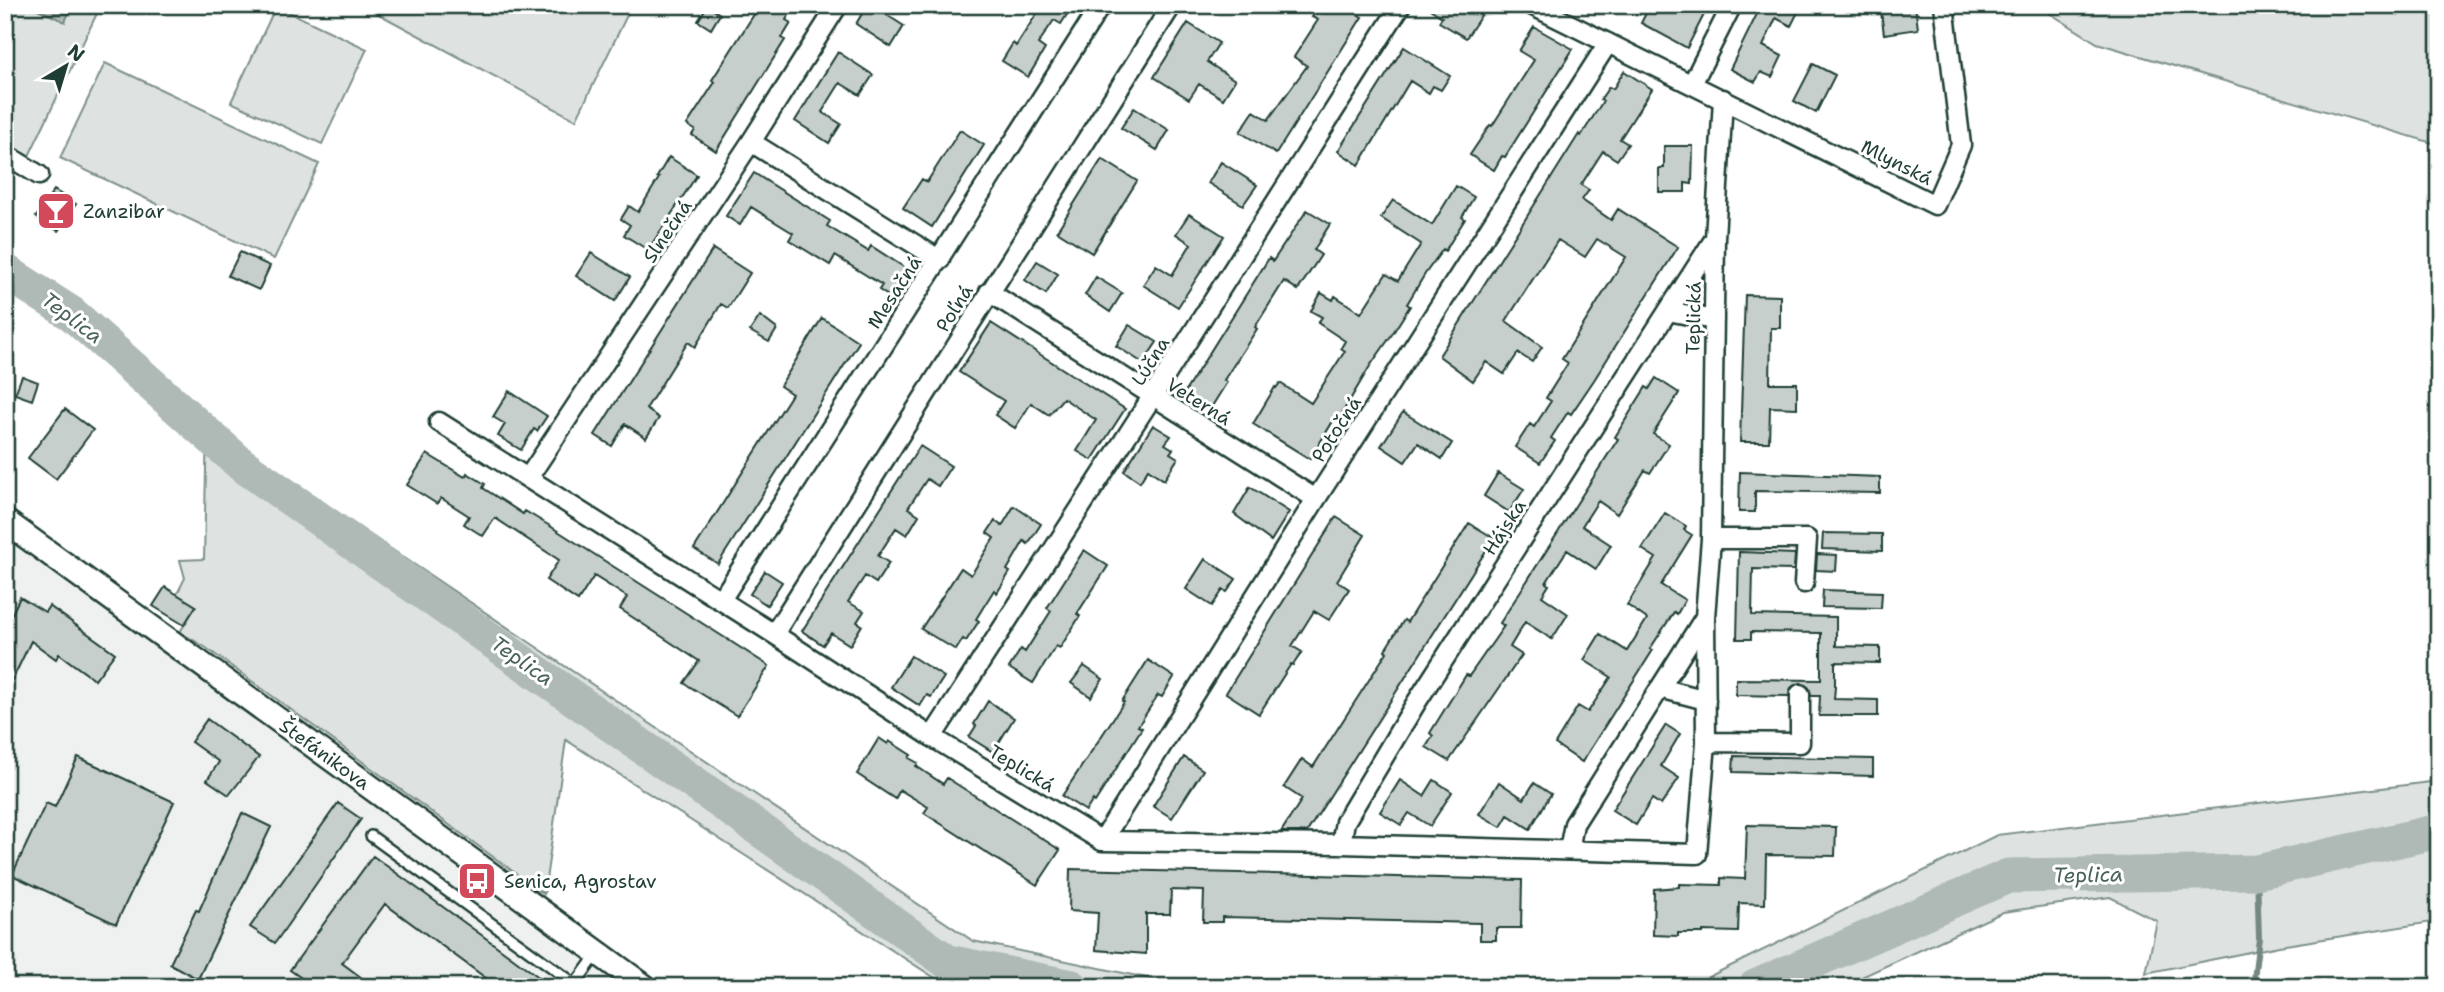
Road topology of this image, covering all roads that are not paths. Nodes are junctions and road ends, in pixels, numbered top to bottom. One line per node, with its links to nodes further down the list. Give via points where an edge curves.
1 (838, 5): 11 (street, Slnečná)
2 (1101, 5): 15 (street, Mesačná)
3 (1172, 5): 16 (street, Poľná)
4 (1401, 5): 19 (street, Lúčna)
5 (1531, 5): 8 (street, Mlynská)
6 (1732, 5): 9 (street)
7 (1944, 5): 10 (street, Mlynská, via 1961,145 1935,205)
8 (1608, 43): 9 (street, Mlynská); 22 (street, Potočná)
9 (1692, 84): 10 (street, Mlynská)
10 (1723, 99): 14 (street, Teplická)
11 (751, 142): 15 (street); 21 (street, Slnečná)
12 (5, 153): 13 (street)
13 (39, 175)
14 (1715, 238): 17 (street, Hájska); 18 (street, Teplická)
15 (940, 260): 26 (street, Mesačná)
16 (989, 292): 19 (street, Veterná); 28 (street, Poľná)
17 (1668, 311): 18 (street); 36 (street, Hájska, via 1416,703 1345,822)
18 (1714, 320): 24 (street, Teplická)
19 (1152, 397): 22 (street, Veterná); 32 (street, Lúčna)
20 (439, 422): 21 (street, Teplická)
21 (528, 478): 26 (street, Teplická)
22 (1316, 499): 35 (street, Potočná)
23 (5, 521): 38 (street, Štefánikova)
24 (1711, 538): 25 (street, via 1807,539); 27 (street, Teplická)
25 (1804, 583)
26 (720, 600): 28 (street, Teplická)
27 (1705, 617): 29 (street, Teplická); 31 (street, Teplická)
28 (774, 634): 32 (street, Teplická)
29 (1660, 688): 31 (street); 37 (street, Teplická, via 1574,824)
30 (1800, 694): 33 (street, via 1800,743)
31 (1706, 700): 33 (street, Teplická)
32 (932, 737): 35 (street, Teplická)
33 (1706, 742): 37 (street, Teplická, via 1697,854)
34 (371, 836): 39 (lane)
35 (1102, 841): 36 (street, Teplická)
36 (1341, 844): 37 (street, Teplická)
37 (1569, 850)
38 (598, 953): 39 (lane); 40 (street, Štefánikova)
39 (574, 985)
40 (645, 987)

